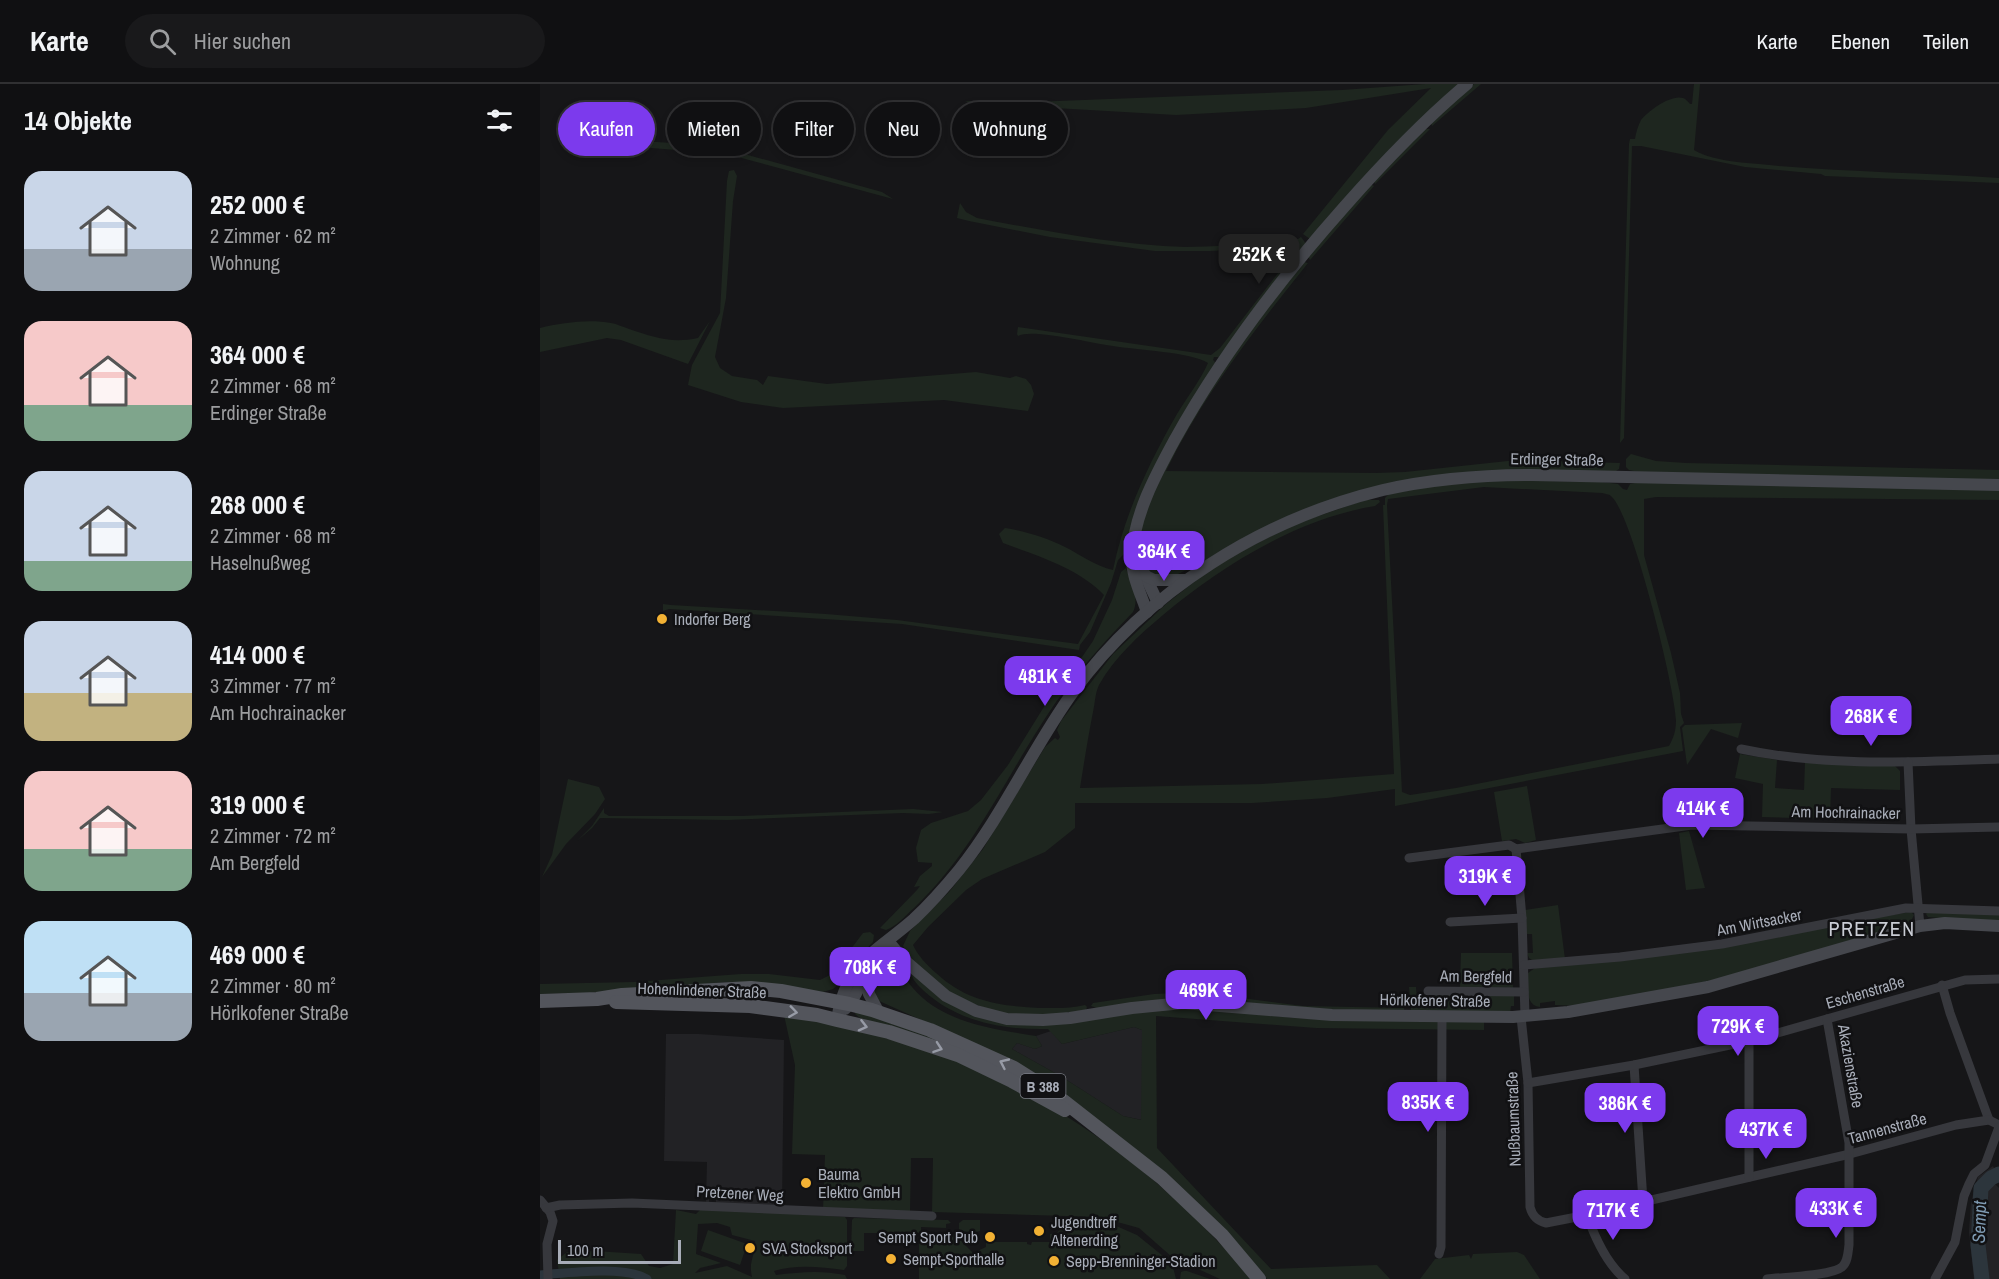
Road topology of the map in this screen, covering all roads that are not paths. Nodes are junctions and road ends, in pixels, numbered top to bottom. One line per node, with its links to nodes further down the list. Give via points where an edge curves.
1 (1467, 84): 3 (street, via 1371,178 1312,243 1250,322 1215,371 1158,471)
2 (1999, 485): 5 (street, Erdinger Straße, via 1532,475 1447,479 1383,490 1313,512 1266,532)
3 (1133, 543): 4 (street); 7 (street, via 1131,559)
4 (1144, 575): 5 (street, via 1154,580); 6 (street)
5 (1186, 580): 6 (street, Erdinger Straße)
6 (1158, 603): 7 (street, Erdinger Straße)
7 (1147, 612): 21 (street, Erdinger Straße, via 1105,652 1075,690 960,868 923,910)
8 (1741, 749): 10 (street, via 1774,756)
9 (1999, 759): 10 (street)
10 (1908, 762): 12 (street)
11 (1999, 827): 12 (street, Am Hochrainacker)
12 (1911, 828): 13 (street, Am Hochrainacker, via 1692,825); 15 (street)
13 (1516, 849): 14 (street, Am Hochrainacker, via 1509,845); 17 (street, Am Bergfeld)
14 (1409, 858)
15 (1920, 910): 16 (street, Am Wirtsacker); 19 (street); 22 (street, Am Wirtsacker, via 1906,908 1722,944)
16 (1999, 911)
17 (1522, 918): 18 (street); 22 (street, Am Bergfeld)
18 (1450, 922)
19 (1920, 926): 20 (street, Hörlkofener Straße); 32 (street, Hörlkofener Straße, via 1708,987 1568,1012)
20 (1999, 926)
21 (885, 943): 23 (street); 30 (street, Erdinger Straße, via 861,962 844,987); 33 (street, Hörlkofener Straße, via 946,996 976,1011 1007,1019 1061,1018 1183,1003 1332,1015)
22 (1524, 965): 27 (street, Am Bergfeld)
23 (866, 975): 30 (street); 31 (street, via 869,994)
24 (1999, 980): 25 (street, Eschenstraße)
25 (1942, 985): 34 (street, Eschenstraße); 39 (street)
26 (1428, 990): 27 (street, Am Bergfeld)
27 (1524, 992): 32 (street, Am Bergfeld)
28 (597, 999): 29 (main road, Hohenlindener Straße / B 388); 30 (main road, Hohenlindener Straße / B 388, via 751,988); 35 (main road, Hohenlindener Straße / B 388, one-way to 35, via 633,1004 750,1006)
29 (540, 1001)
30 (844, 1003): 31 (main road, B 388); 35 (street)
31 (878, 1011): 41 (main road, B 388, one-way to 31, via 1014,1068)
32 (1523, 1016): 33 (street, Hörlkofener Straße); 38 (street, Nußbaumstraße)
33 (1442, 1017): 49 (street)
34 (1827, 1019): 36 (street, Eschenstraße); 42 (street, Akazienstraße)
35 (837, 1020): 41 (main road, Hohenlindener Straße / B 388, one-way to 41, via 958,1055)
36 (1749, 1041): 37 (street, Eschenstraße); 43 (street)
37 (1634, 1065): 38 (street, Eschenstraße); 44 (street)
38 (1528, 1083): 48 (street, Nußbaumstraße, via 1530,1207)
39 (1989, 1120): 40 (street); 42 (street, Tannenstraße)
40 (1999, 1126): 54 (street, via 1984,1164 1967,1190 1955,1242)
41 (1104, 1132): 51 (main road, B 388, via 1174,1189 1222,1235)
42 (1850, 1154): 43 (street, Tannenstraße); 53 (street, Akazienstraße, via 1849,1245 1845,1263 1840,1269 1818,1274)
43 (1749, 1177): 44 (street, Tannenstraße)
44 (1643, 1201): 46 (street, Tannenstraße)
45 (542, 1202): 47 (street, Pretzener Weg); 50 (street, via 553,1221 547,1244)
46 (1587, 1215): 48 (street, Tannenstraße, via 1546,1223); 52 (street, via 1605,1256)
47 (932, 1216)
48 (1537, 1220)
49 (1439, 1254)
50 (548, 1279)
51 (1259, 1279)
52 (1625, 1279)
53 (1767, 1279)
54 (1935, 1279)

